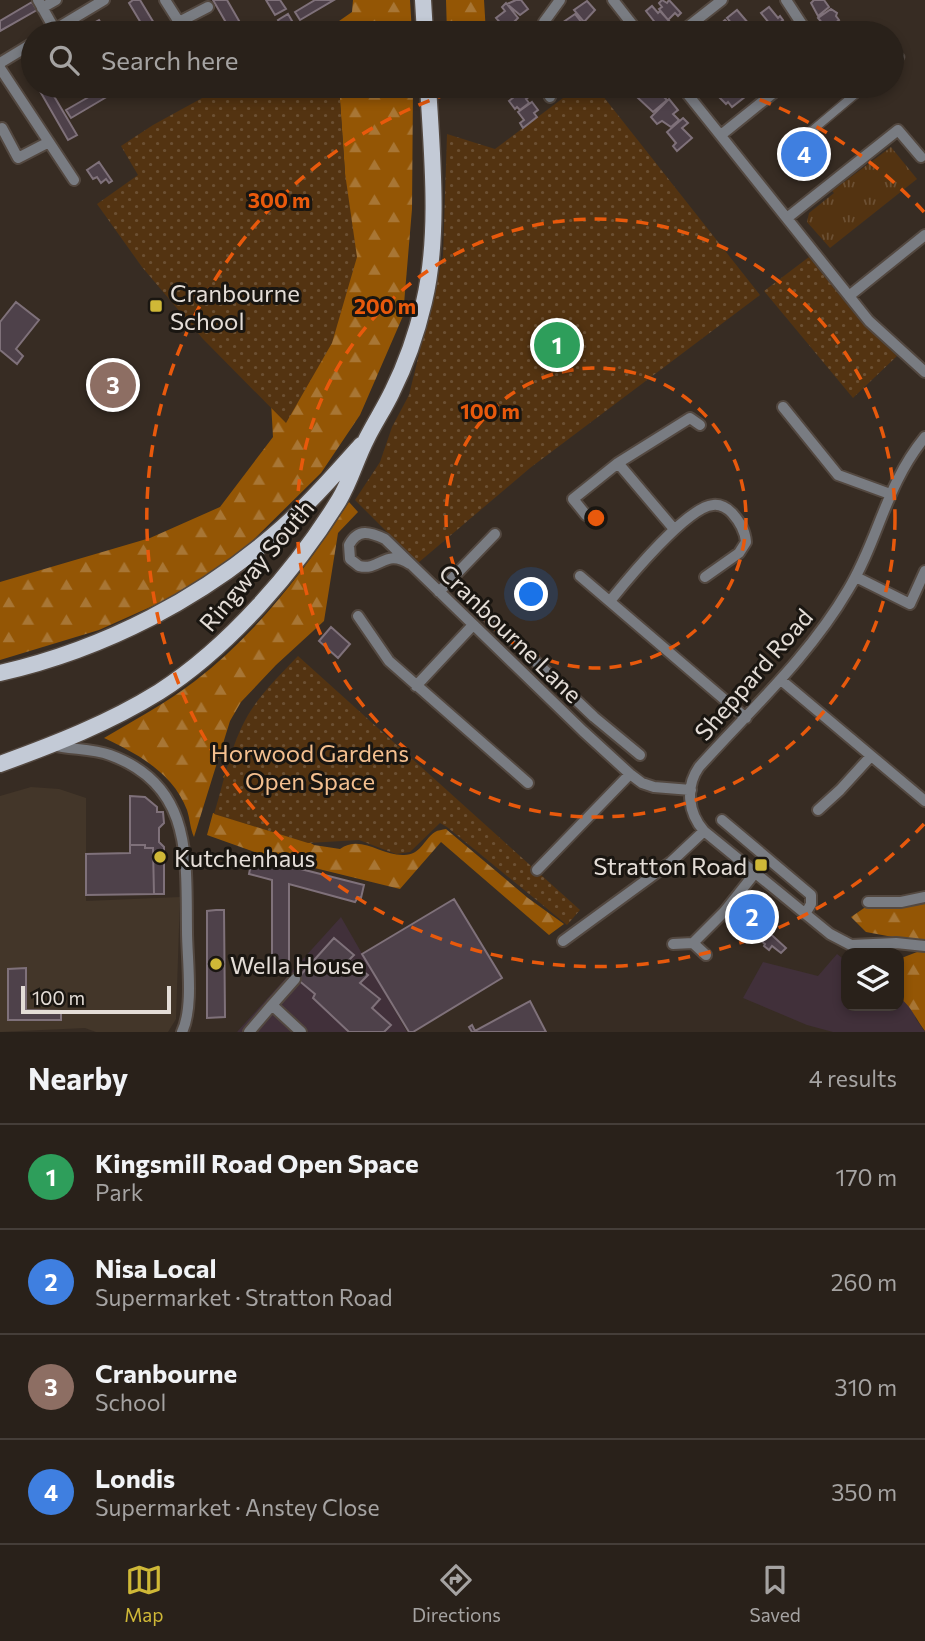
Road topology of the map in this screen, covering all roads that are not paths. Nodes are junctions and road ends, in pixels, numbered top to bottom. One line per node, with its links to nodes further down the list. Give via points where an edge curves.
1 (56, 0): 9 (street)
2 (104, 0): 12 (street)
3 (165, 0): 13 (street)
4 (423, 0): 15 (main road)
5 (560, 0): 16 (street)
6 (722, 0): 18 (street)
7 (786, 0): 19 (street)
8 (618, 2): 17 (street)
9 (40, 4): 11 (street)
10 (208, 7): 14 (street)
11 (47, 21)
12 (70, 21)
13 (178, 21)
14 (181, 21)
15 (424, 21)
16 (545, 21)
17 (631, 21)
18 (695, 21)
19 (800, 21)
20 (21, 51): 21 (street)
21 (0, 65): 28 (street)
22 (429, 98): 39 (main road, Ringway South, via 433,197 424,301 397,382)
23 (691, 98): 27 (street)
24 (767, 98): 27 (street)
25 (851, 98): 29 (street)
26 (2, 128): 28 (street, via 18,158)
27 (721, 135): 32 (street)
28 (49, 142): 31 (street)
29 (790, 149)
30 (921, 157): 32 (street, via 898,130)
31 (74, 180)
32 (787, 218): 34 (street)
33 (925, 235): 34 (street)
34 (849, 296): 35 (street, via 869,321)
35 (925, 372)
36 (783, 407): 41 (street, via 838,475)
37 (700, 425): 40 (street, via 690,418)
38 (925, 437): 41 (street, Sheppard Road)
39 (365, 441): 55 (main road, Ringway South, via 285,525 207,587 83,648); 61 (main road, Ringway South, via 356,468 317,533 236,629 159,692)
40 (618, 463): 42 (street, via 573,499); 43 (street)
41 (890, 494): 49 (street, Sheppard Road)
42 (586, 515)
43 (674, 529): 48 (street, via 713,505 728,509 740,523 744,547); 51 (street)
44 (495, 534): 50 (street)
45 (410, 564): 45 (street, Cranbourne Lane, via 397,558 359,566 350,559 349,545 357,534 372,533); 50 (street, Cranbourne Lane)
46 (925, 571): 49 (street, via 910,604)
47 (580, 576): 51 (street)
48 (705, 577)
49 (856, 577): 56 (street, Sheppard Road, via 820,633)
50 (439, 592): 54 (street, Cranbourne Lane)
51 (610, 601): 59 (street)
52 (475, 604): 58 (street, Cranbourne Lane)
53 (358, 616): 57 (street, via 389,661)
54 (473, 625): 57 (street); 60 (street, Cranbourne Lane)
55 (0, 673)
56 (781, 680): 59 (street, Sheppard Road); 63 (street)
57 (416, 686): 66 (street)
58 (594, 718): 60 (street, Cranbourne Lane); 62 (street, Cranbourne Lane)
59 (746, 718): 67 (street, Sheppard Road, via 699,767)
60 (583, 731): 65 (street, Cranbourne Lane)
61 (52, 745): 64 (main road, Ringway South); 84 (street, via 110,755 128,763 153,780 177,817 186,860 187,1020)
62 (640, 755)
63 (871, 756): 68 (street); 69 (street)
64 (0, 764)
65 (630, 774): 67 (street, Cranbourne Lane, via 654,787); 72 (street)
66 (528, 783)
67 (691, 790): 71 (street, via 690,807)
68 (925, 801)
69 (818, 810)
70 (722, 820): 76 (street, via 811,895)
71 (704, 831): 73 (street); 77 (street, via 671,862)
72 (537, 870)
73 (755, 873): 76 (street); 78 (street)
74 (925, 897): 75 (street)
75 (868, 902)
76 (805, 914): 80 (street, via 851,945)
77 (563, 941)
78 (693, 943): 79 (street); 81 (street)
79 (673, 944)
80 (925, 946)
81 (706, 955)
82 (295, 979): 83 (street)
83 (272, 1005): 85 (street); 86 (street)
84 (182, 1032)
85 (249, 1032)
86 (301, 1032)

